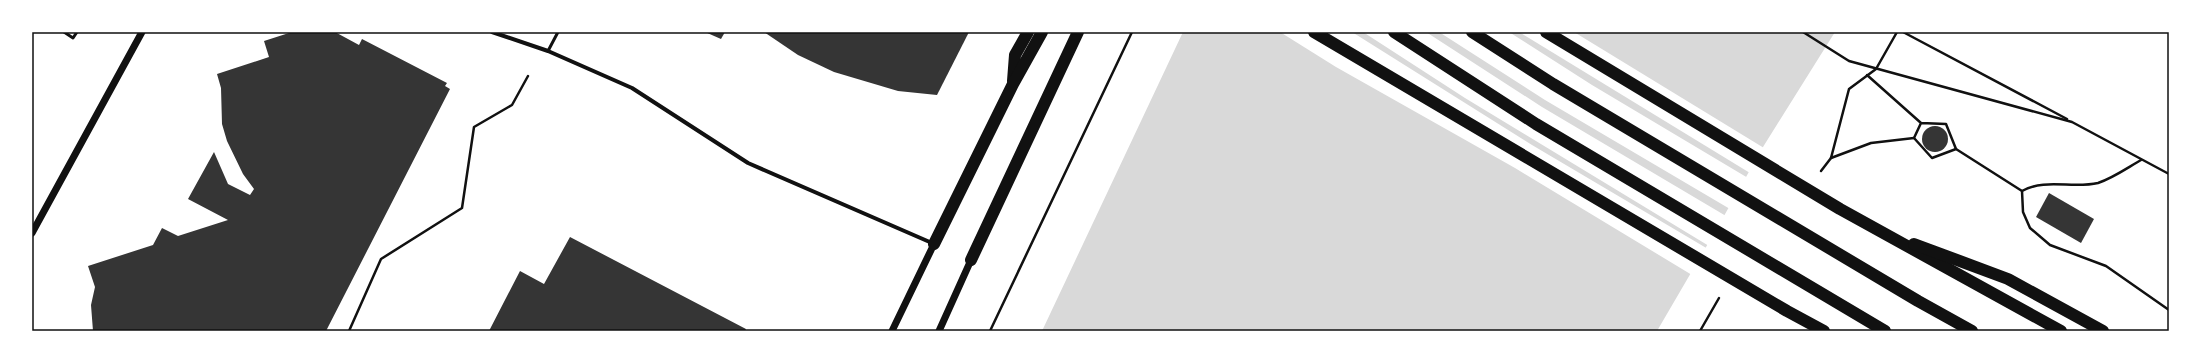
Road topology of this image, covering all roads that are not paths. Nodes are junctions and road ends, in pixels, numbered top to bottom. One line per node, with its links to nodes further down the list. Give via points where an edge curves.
1 (64, 32): 2 (lane, via 73,38)
2 (77, 32)
3 (142, 32): 17 (street)
4 (492, 32): 14 (street)
5 (558, 32): 14 (lane)
6 (1028, 32): 15 (highway, via 1015,55)
7 (1042, 32): 15 (highway)
8 (1089, 32): 13 (highway)
9 (1314, 32): 22 (highway)
10 (1394, 32): 23 (highway, via 1536,124)
11 (1472, 32): 24 (highway, via 1560,88 1918,302)
12 (1546, 32): 16 (highway)
13 (1076, 36): 19 (highway)
14 (548, 51): 18 (street, via 632,88 748,163)
15 (1013, 84): 18 (highway)
16 (1874, 229): 25 (highway); 26 (highway, via 2008,279)
17 (32, 233)
18 (934, 244): 20 (street)
19 (971, 260): 21 (street)
20 (892, 331)
21 (938, 331)
22 (1824, 331)
23 (1885, 331)
24 (1972, 331)
25 (2061, 331)
26 (2103, 331)

